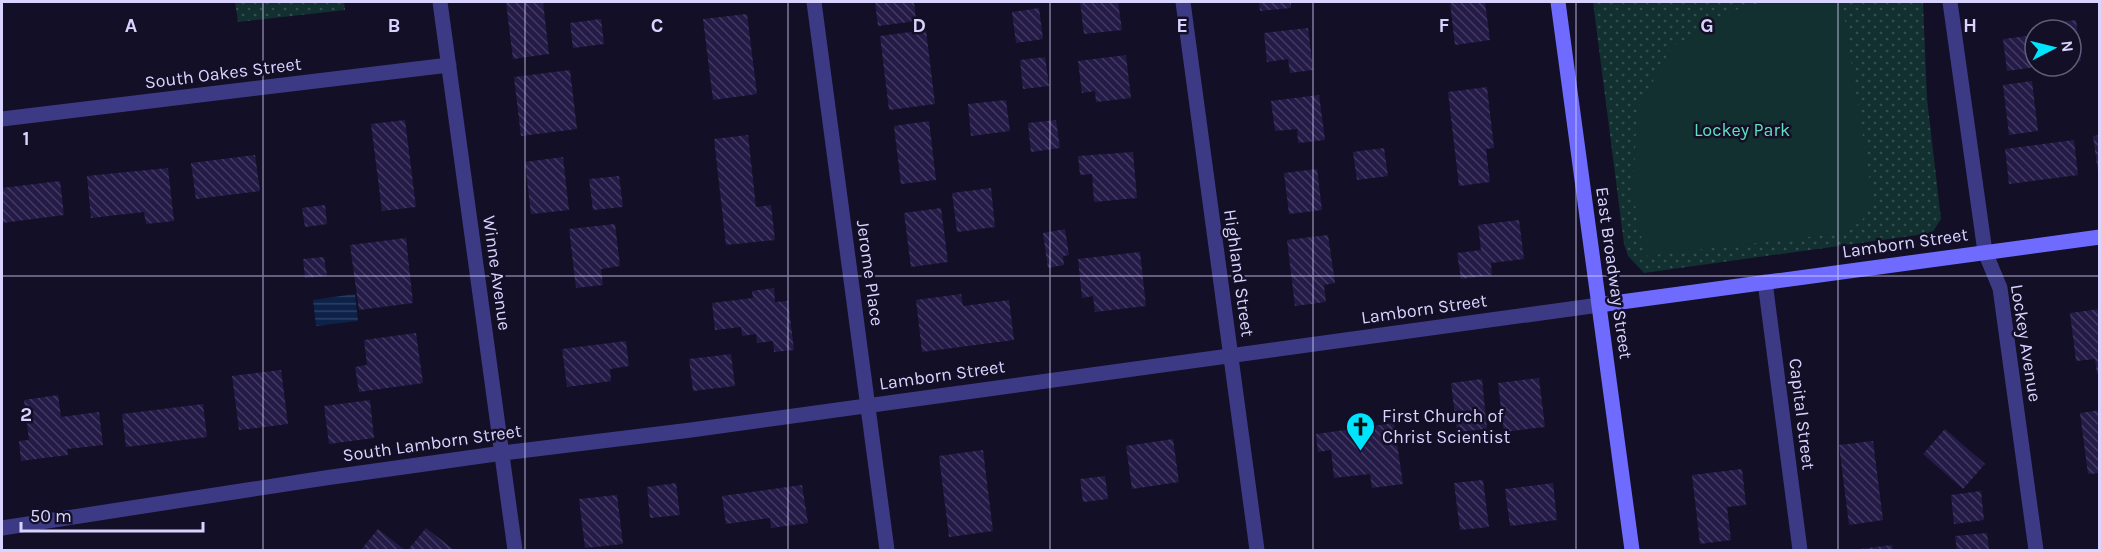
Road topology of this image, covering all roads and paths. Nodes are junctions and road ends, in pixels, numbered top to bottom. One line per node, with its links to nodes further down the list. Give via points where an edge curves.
1 (440, 2): 6 (street, Winne Avenue)
2 (814, 2): 13 (street, Jerome Place)
3 (1183, 2): 12 (street, Highland Street)
4 (1558, 2): 11 (street, East Broadway Street)
5 (1950, 2): 9 (street, Lockey Avenue)
6 (449, 65): 7 (street, South Oakes Street); 14 (street, Winne Avenue)
7 (2, 119)
8 (2100, 237): 9 (street, Lamborn Street)
9 (1985, 252): 10 (street, Lamborn Street); 21 (street, Lockey Avenue, via 2000,288)
10 (1765, 282): 11 (street, Lamborn Street); 20 (street, Capital Street)
11 (1599, 305): 12 (street, Lamborn Street); 19 (street, East Broadway Street)
12 (1230, 356): 13 (street, Lamborn Street); 18 (street, Highland Street)
13 (868, 405): 14 (street, South Lamborn Street); 17 (street, Jerome Place)
14 (503, 453): 15 (street, South Lamborn Street); 16 (street, Winne Avenue)
15 (2, 528)
16 (515, 550)
17 (887, 550)
18 (1257, 550)
19 (1632, 550)
20 (1800, 550)
21 (2036, 550)

